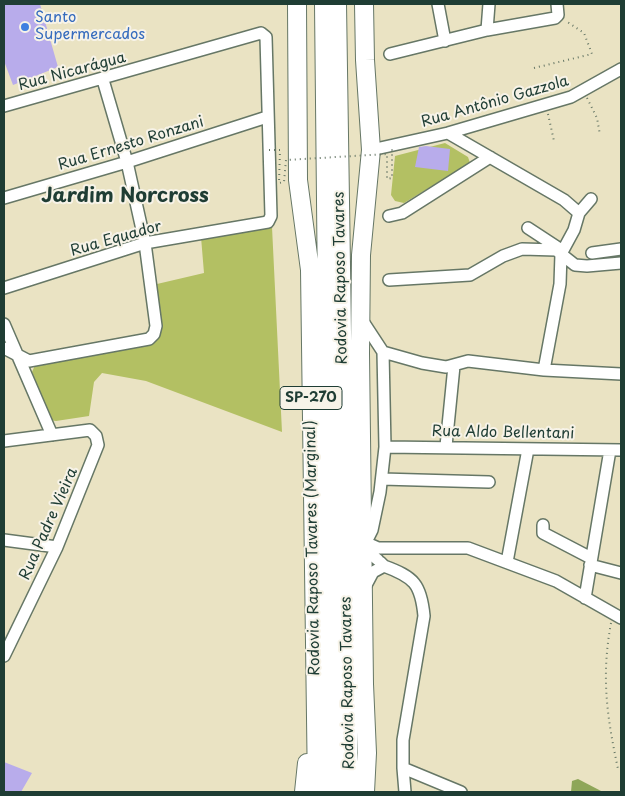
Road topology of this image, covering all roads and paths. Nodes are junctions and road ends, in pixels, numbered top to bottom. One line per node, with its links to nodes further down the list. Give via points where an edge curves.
1 (297, 4): 68 (highway, Rodovia Raposo Tavares (Marginal) / SP-270, via 298,180 310,270)
2 (324, 4): 74 (highway, Rodovia Raposo Tavares / SP-270)
3 (337, 4): 75 (highway, Rodovia Raposo Tavares / SP-270)
4 (364, 4): 23 (highway, SP-270)
5 (438, 4): 9 (street)
6 (489, 4): 8 (street)
7 (557, 10): 8 (street, via 551,19); 11 (path, via 584,33 592,54)
8 (487, 30): 9 (street)
9 (445, 41): 10 (street)
10 (390, 54)
11 (534, 68)
12 (621, 68): 14 (street, Rua Antônio Gazzola)
13 (103, 80): 16 (street, Rua Nicarágua); 17 (street, Rua Nicarágua, via 261,33 264,34); 25 (street)
14 (583, 91): 15 (street, Rua Antônio Gazzola); 19 (path, via 597,118)
15 (546, 103): 18 (street, Rua Antônio Gazzola); 20 (path)
16 (4, 106)
17 (267, 116): 22 (street); 25 (street, Rua Ernesto Ronzani)
18 (448, 133): 21 (street, Rua Antônio Gazzola); 24 (street)
19 (600, 135)
20 (554, 141)
21 (392, 147): 22 (path, bridge, via 392,178 387,178 387,154 286,160 284,182 280,183 280,150); 23 (street, Rua Antônio Gazzola)
22 (268, 150): 31 (street, Rua Equador, via 271,216 268,222)
23 (371, 150): 38 (highway, SP-270, via 361,255)
24 (490, 157): 28 (street, via 564,200); 29 (street, via 402,213)
25 (128, 162): 26 (street, Rua Ernesto Ronzani); 31 (street)
26 (4, 198)
27 (591, 199): 28 (street)
28 (579, 213): 33 (street)
29 (389, 216)
30 (528, 228): 33 (street)
31 (145, 244): 37 (street, Rua Equador); 42 (street, via 156,326 149,339 28,361)
32 (621, 249): 34 (street)
33 (562, 253): 35 (street, via 575,265); 36 (street, via 548,248 522,249 470,275); 44 (street, via 560,284)
34 (592, 253)
35 (621, 263)
36 (389, 280)
37 (4, 288)
38 (362, 320): 41 (street); 57 (highway, SP-270)
39 (4, 324): 42 (street)
40 (4, 348): 42 (street)
41 (383, 352): 43 (street, via 422,363); 50 (street)
42 (15, 353): 46 (street)
43 (454, 366): 44 (street, via 468,361); 49 (street)
44 (544, 370): 45 (street)
45 (621, 374)
46 (50, 431): 47 (street); 48 (street); 58 (street, Rua Padre Vieira, via 90,430 98,445)
47 (4, 435)
48 (4, 441)
49 (446, 446): 50 (street, Rua Aldo Bellentani); 51 (street, Rua Aldo Bellentani)
50 (385, 447): 53 (street)
51 (528, 449): 52 (street, Rua Aldo Bellentani); 59 (street)
52 (616, 450): 60 (street)
53 (382, 479): 54 (street); 57 (street)
54 (489, 482)
55 (543, 525): 60 (street, via 543,533)
56 (4, 540): 58 (street)
57 (368, 544): 59 (street, via 468,548); 61 (street); 63 (highway, SP-270)
58 (57, 547): 67 (street, Rua Padre Vieira)
59 (507, 562): 64 (street, via 556,581)
60 (590, 562): 62 (street); 64 (street)
61 (381, 563): 63 (street, via 369,578); 70 (street, via 402,572 422,595 424,616 403,740)
62 (621, 573)
63 (363, 596): 69 (highway, SP-270)
64 (585, 598): 65 (street)
65 (621, 618)
66 (610, 627): 71 (path, via 606,700)
67 (4, 656)
68 (315, 703): 72 (highway); 73 (highway, Rodovia Raposo Tavares (Marginal) / SP-270)
69 (367, 753): 76 (highway, SP-270); 77 (highway, via 372,769)
70 (403, 768): 78 (street); 79 (street)
71 (618, 769)
72 (304, 792)
73 (317, 792)
74 (332, 792)
75 (349, 792)
76 (365, 792)
77 (373, 792)
78 (405, 792)
79 (461, 792)

